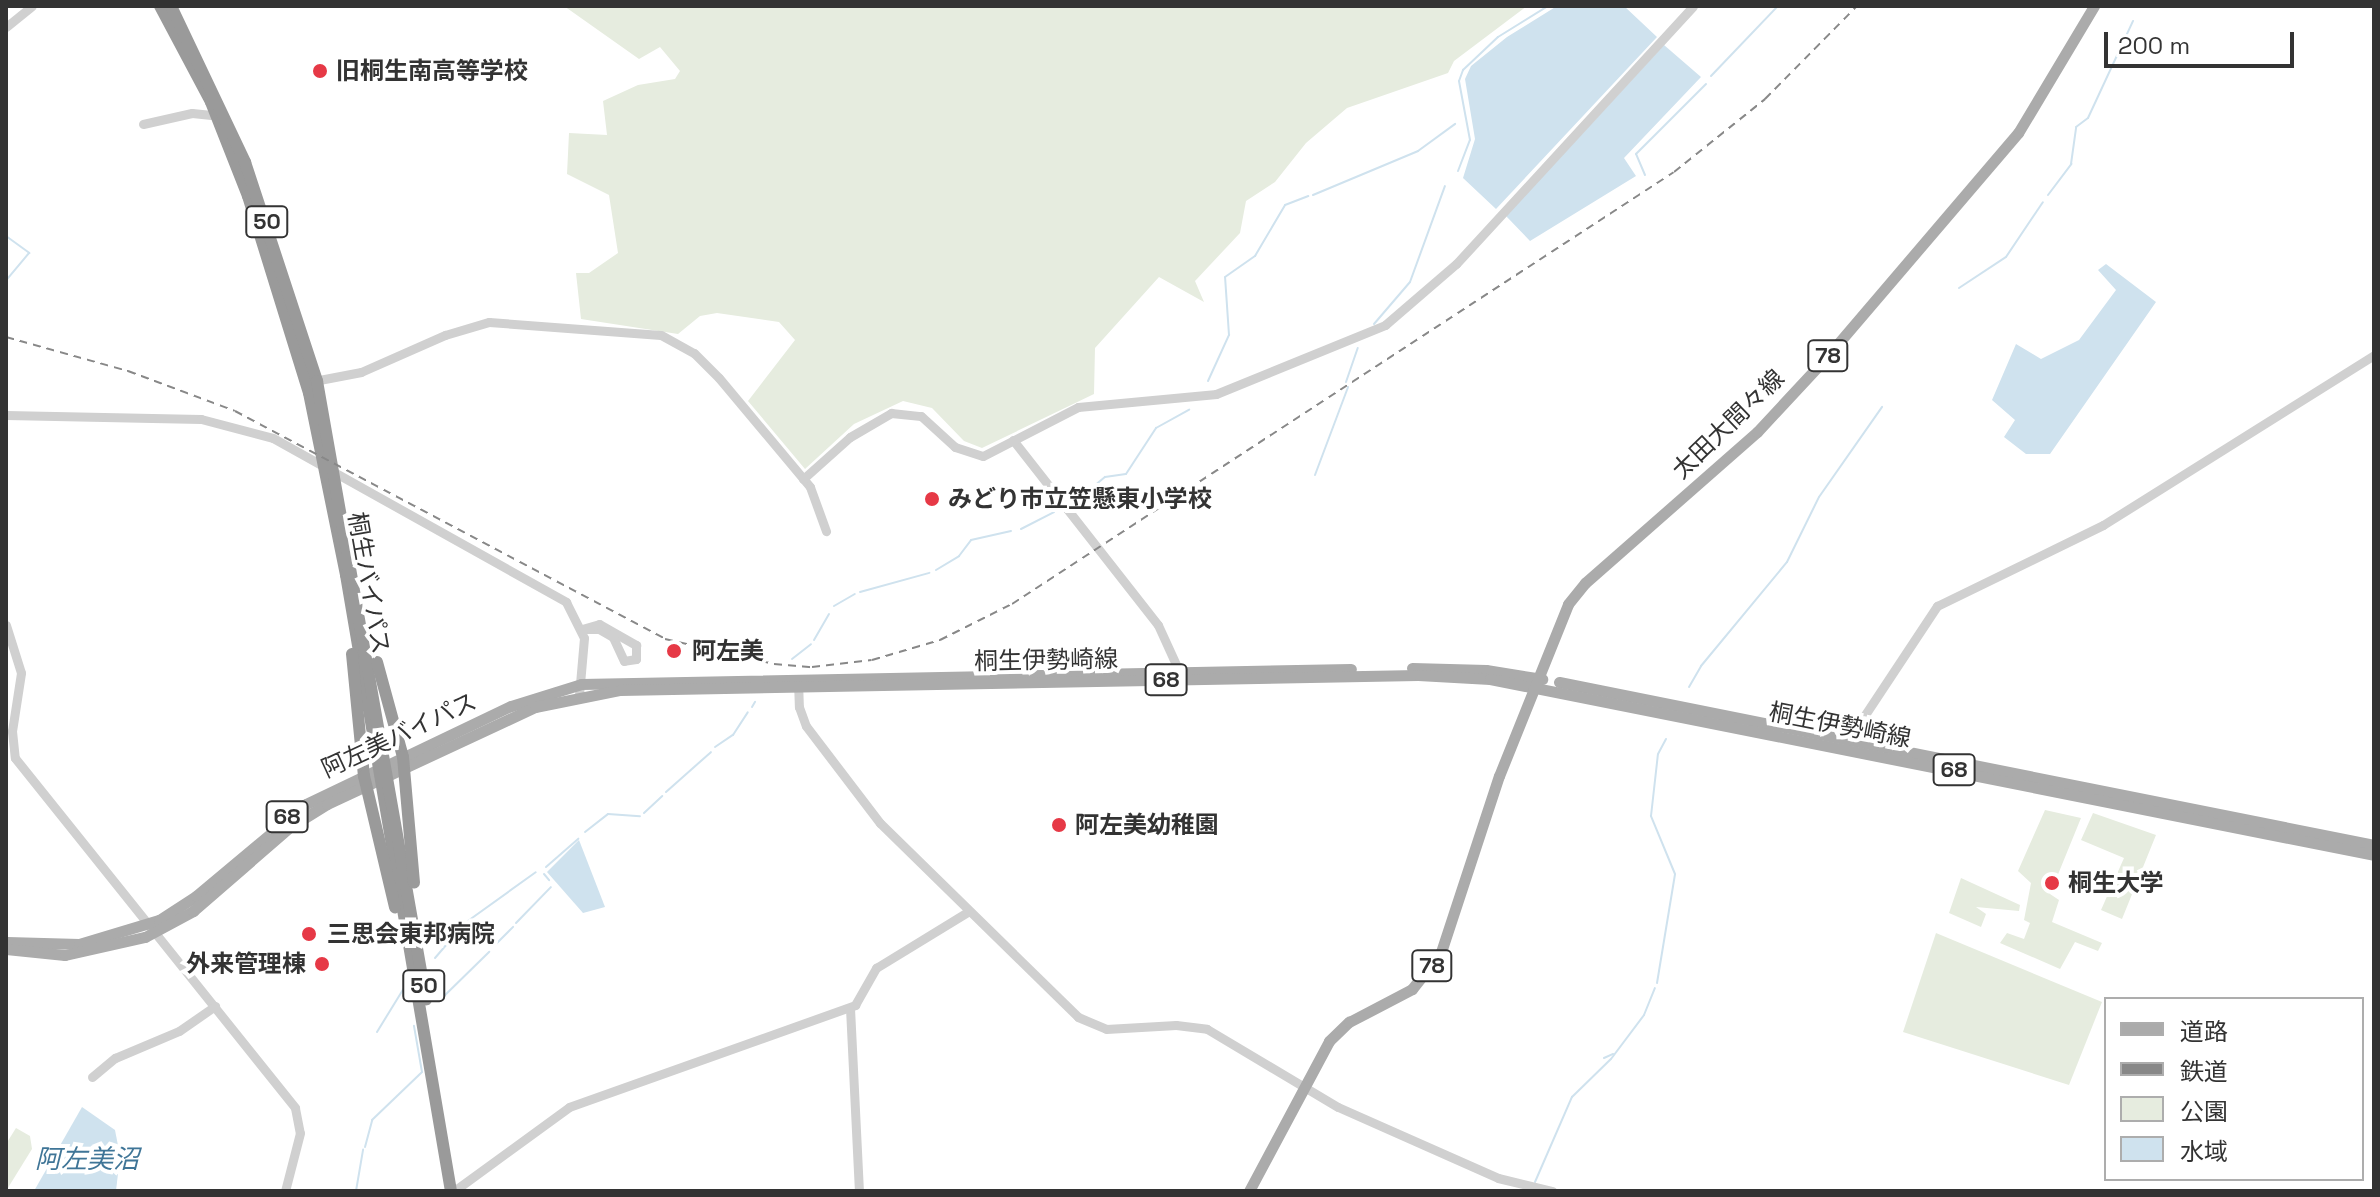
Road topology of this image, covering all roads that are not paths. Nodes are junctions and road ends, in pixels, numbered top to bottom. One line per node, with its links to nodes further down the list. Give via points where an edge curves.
1 (32, 6): 6 (street)
2 (160, 6): 7 (highway, 桐生バイパス / 50)
3 (171, 6): 7 (highway, 桐生バイパス / 50)
4 (1693, 6): 12 (street, via 1456,264 1397,317 1243,386 1194,398 1089,403)
5 (2094, 6): 21 (main road, 太田大間々線 / 78, via 2018,133 1824,360 1757,432 1576,593)
6 (6, 27)
7 (222, 116): 8 (street, via 192,113); 10 (highway, 桐生バイパス / 50)
8 (143, 124)
9 (2374, 355): 23 (street, via 2103,525 1937,606)
10 (312, 382): 13 (street, via 361,372 489,322 653,333 681,345 708,366); 15 (highway, 桐生バイパス / 50)
11 (6, 415): 17 (street, via 201,419 252,430 557,596)
12 (1013, 440): 13 (street, via 990,454 971,455 921,416 897,411 863,427); 18 (street, via 1158,625)
13 (803, 479): 14 (street)
14 (826, 531)
15 (350, 574): 24 (highway, 50); 25 (highway, 50); 26 (highway, 桐生バイパス / 50)
16 (6, 625): 30 (street, via 21,673 12,731 15,758)
17 (582, 629): 17 (street, via 599,624 636,645 638,657 627,662 613,637 599,629); 22 (street)
18 (1179, 671): 19 (main road, 桐生伊勢崎線 / 68); 21 (main road, 桐生伊勢崎線 / 68, via 1449,668)
19 (852, 676): 20 (main road, 阿左美バイパス / 68)
20 (798, 682): 21 (main road, 桐生伊勢崎線 / 68, via 1418,675); 22 (main road, 阿左美バイパス / 68); 29 (street, via 803,721 870,811)
21 (1535, 682): 23 (main road, 桐生伊勢崎線 / 68); 38 (main road, 太田大間々線 / 78, via 1441,952 1412,989 1332,1036)
22 (580, 689): 24 (main road, 阿左美バイパス / 68, via 525,700)
23 (1847, 743): 27 (main road, 桐生伊勢崎線 / 68); 28 (main road, 桐生伊勢崎線 / 68)
24 (403, 762): 25 (main road, 阿左美バイパス / 68); 36 (highway, 50)
25 (364, 780): 30 (main road, 阿左美バイパス / 68, via 300,820 203,903); 33 (highway, 50)
26 (385, 782): 33 (highway, 桐生バイパス / 50); 36 (highway, 桐生バイパス / 50)
27 (2374, 845)
28 (2374, 855)
29 (969, 911): 35 (street, via 876,968); 38 (street, via 1037,982 1089,1024 1207,1029)
30 (152, 928): 31 (main road, 阿左美バイパス / 68, via 79,944); 32 (main road, 阿左美バイパス / 68, via 81,954); 34 (street)
31 (6, 942)
32 (6, 949)
33 (413, 976): 39 (highway, 桐生バイパス / 50)
34 (215, 1006): 37 (street, via 179,1031 115,1058); 40 (street, via 299,1115 300,1133)
35 (850, 1008): 39 (street, via 569,1107); 41 (street)
36 (429, 1016): 39 (highway, 桐生バイパス / 50)
37 (92, 1077)
38 (1305, 1088): 42 (main road, 太田大間々線 / 78); 43 (street, via 1498,1178)
39 (456, 1190)
40 (285, 1191)
41 (859, 1191)
42 (1249, 1191)
43 (1552, 1191)

